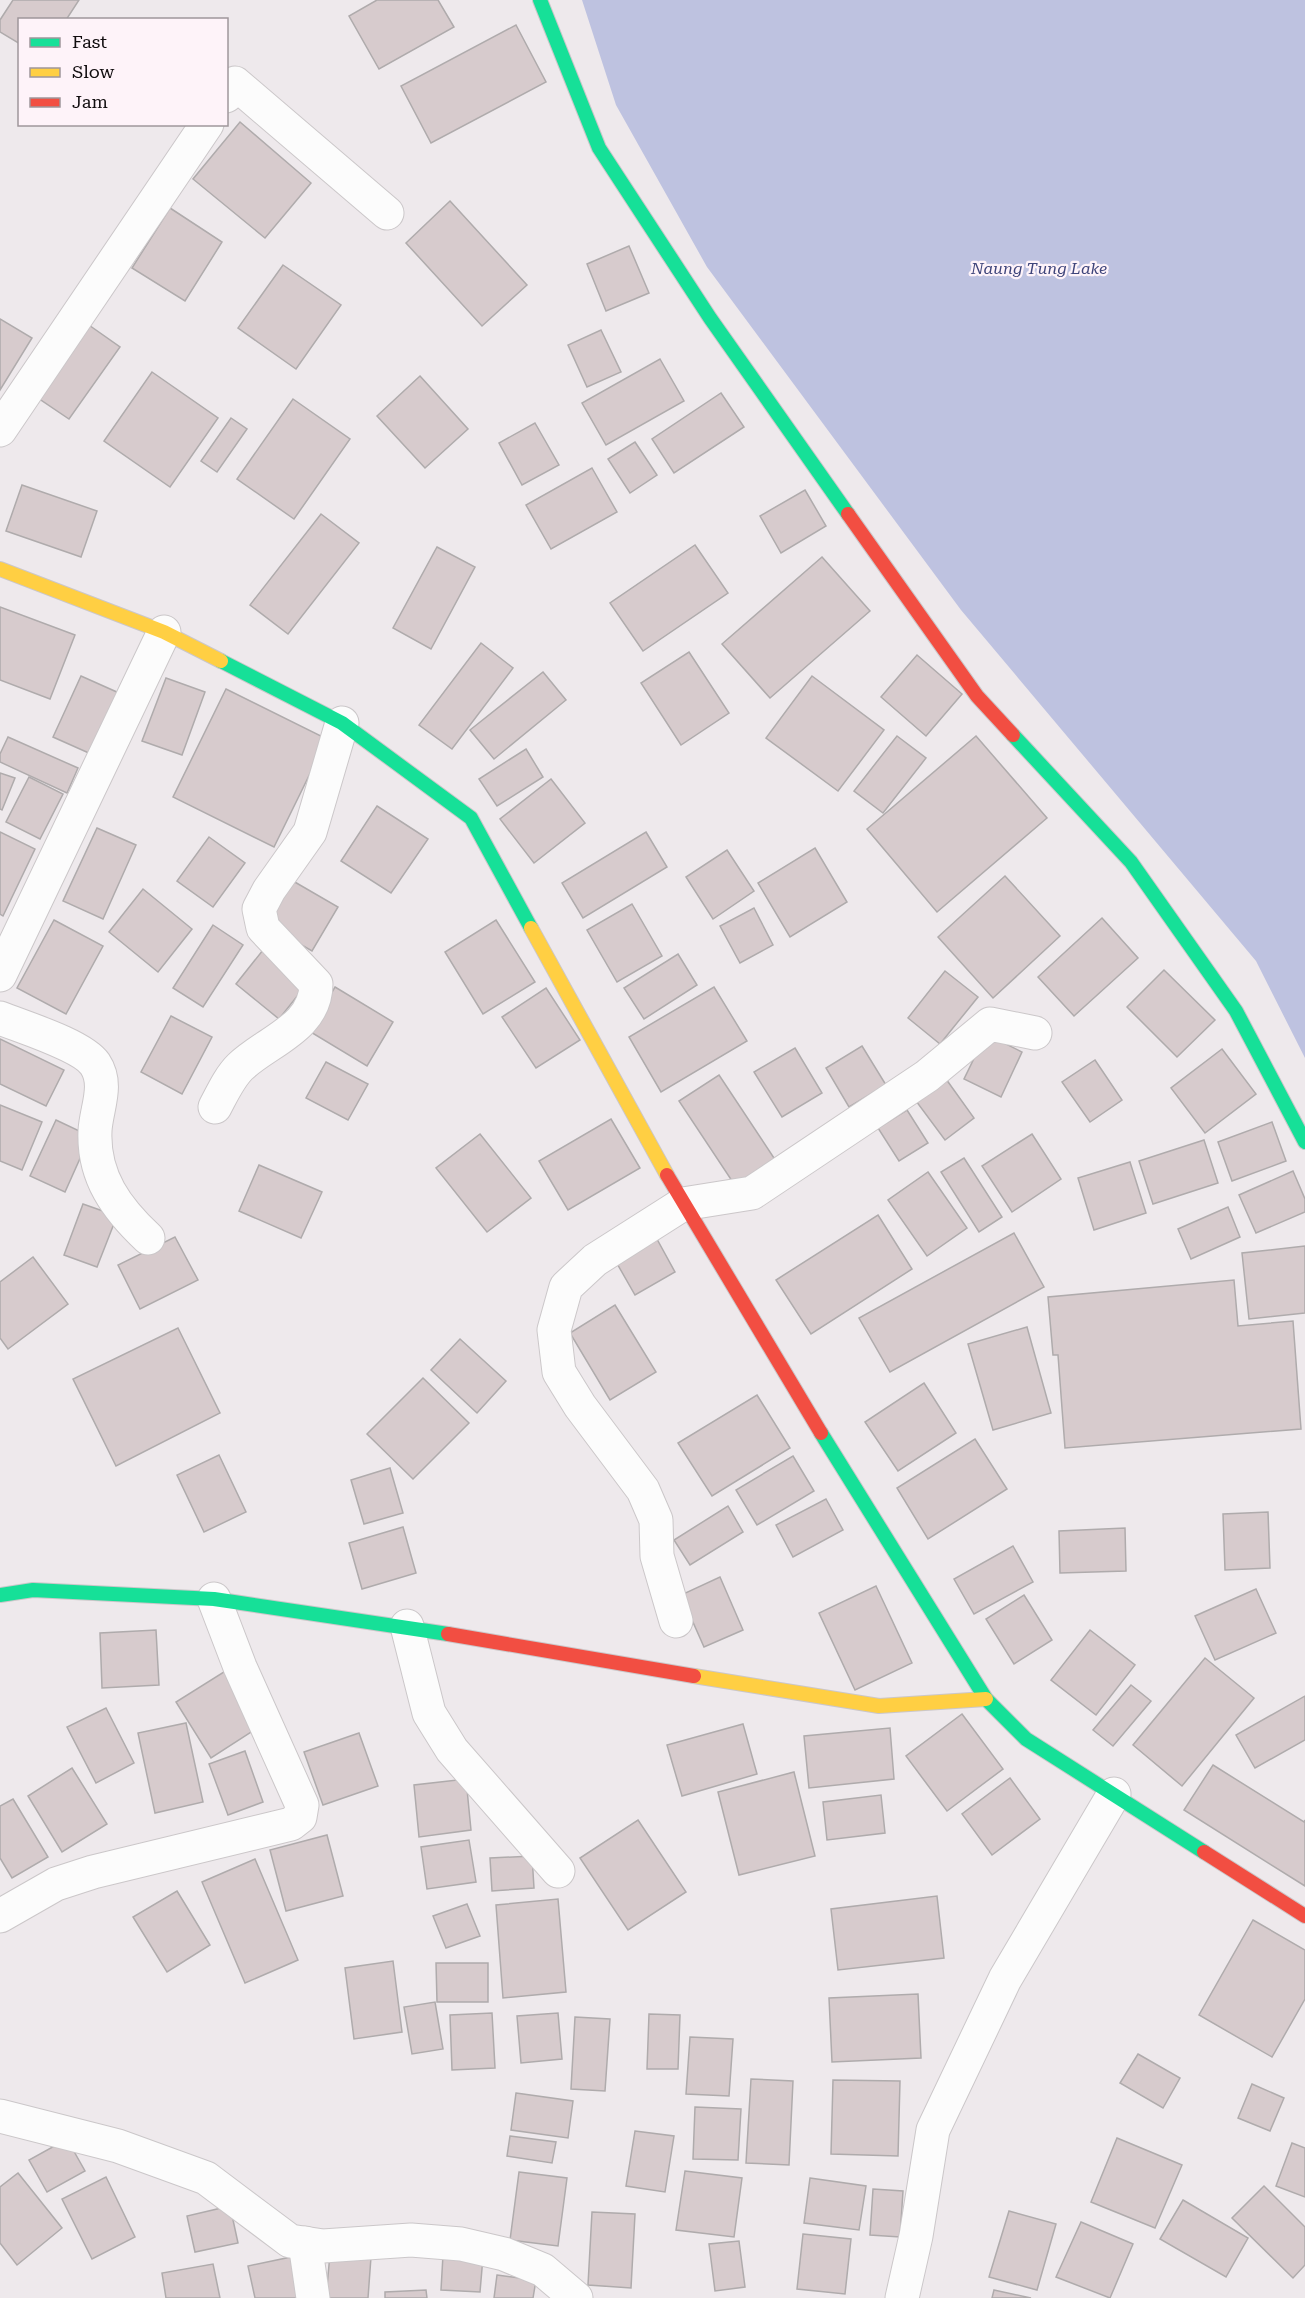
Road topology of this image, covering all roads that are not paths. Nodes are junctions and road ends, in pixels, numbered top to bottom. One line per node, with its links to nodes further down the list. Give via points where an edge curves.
1 (540, 0): 13 (main road, via 599,148 710,318 977,696 1131,862 1236,1011)
2 (228, 93): 4 (street, via 235,83)
3 (206, 126): 5 (street)
4 (387, 213)
5 (0, 430)
6 (0, 569): 7 (main road)
7 (164, 632): 8 (main road); 9 (street)
8 (342, 723): 12 (street, via 310,832 259,909 263,928 316,984 316,998 303,1020 239,1068); 14 (main road, via 471,818)
9 (0, 975)
10 (0, 1018): 15 (street, via 60,1041 94,1063 101,1080 96,1160 115,1203)
11 (1035, 1033): 14 (street, via 990,1024 927,1076 752,1193)
12 (215, 1107)
13 (1305, 1142)
14 (683, 1204): 18 (street, via 595,1260 566,1287 554,1330 559,1372 643,1490 656,1520 657,1556); 20 (main road)
15 (148, 1238)
16 (0, 1595): 17 (main road, via 33,1590)
17 (214, 1599): 19 (main road); 23 (street, via 302,1805 300,1817 291,1824 93,1872 57,1884)
18 (676, 1621)
19 (407, 1626): 20 (main road, via 879,1706); 22 (street, via 429,1713 452,1750)
20 (986, 1700): 21 (main road, via 1026,1739)
21 (1114, 1794): 24 (main road); 29 (street, via 1005,1979 933,2130)
22 (558, 1871)
23 (0, 1916)
24 (1305, 1916)
25 (0, 2116): 26 (street, via 118,2146 206,2178 290,2241)
26 (305, 2243): 27 (street); 28 (street, via 323,2246 411,2240 462,2244 504,2254 543,2270)
27 (314, 2298)
28 (576, 2298)
29 (902, 2298)

